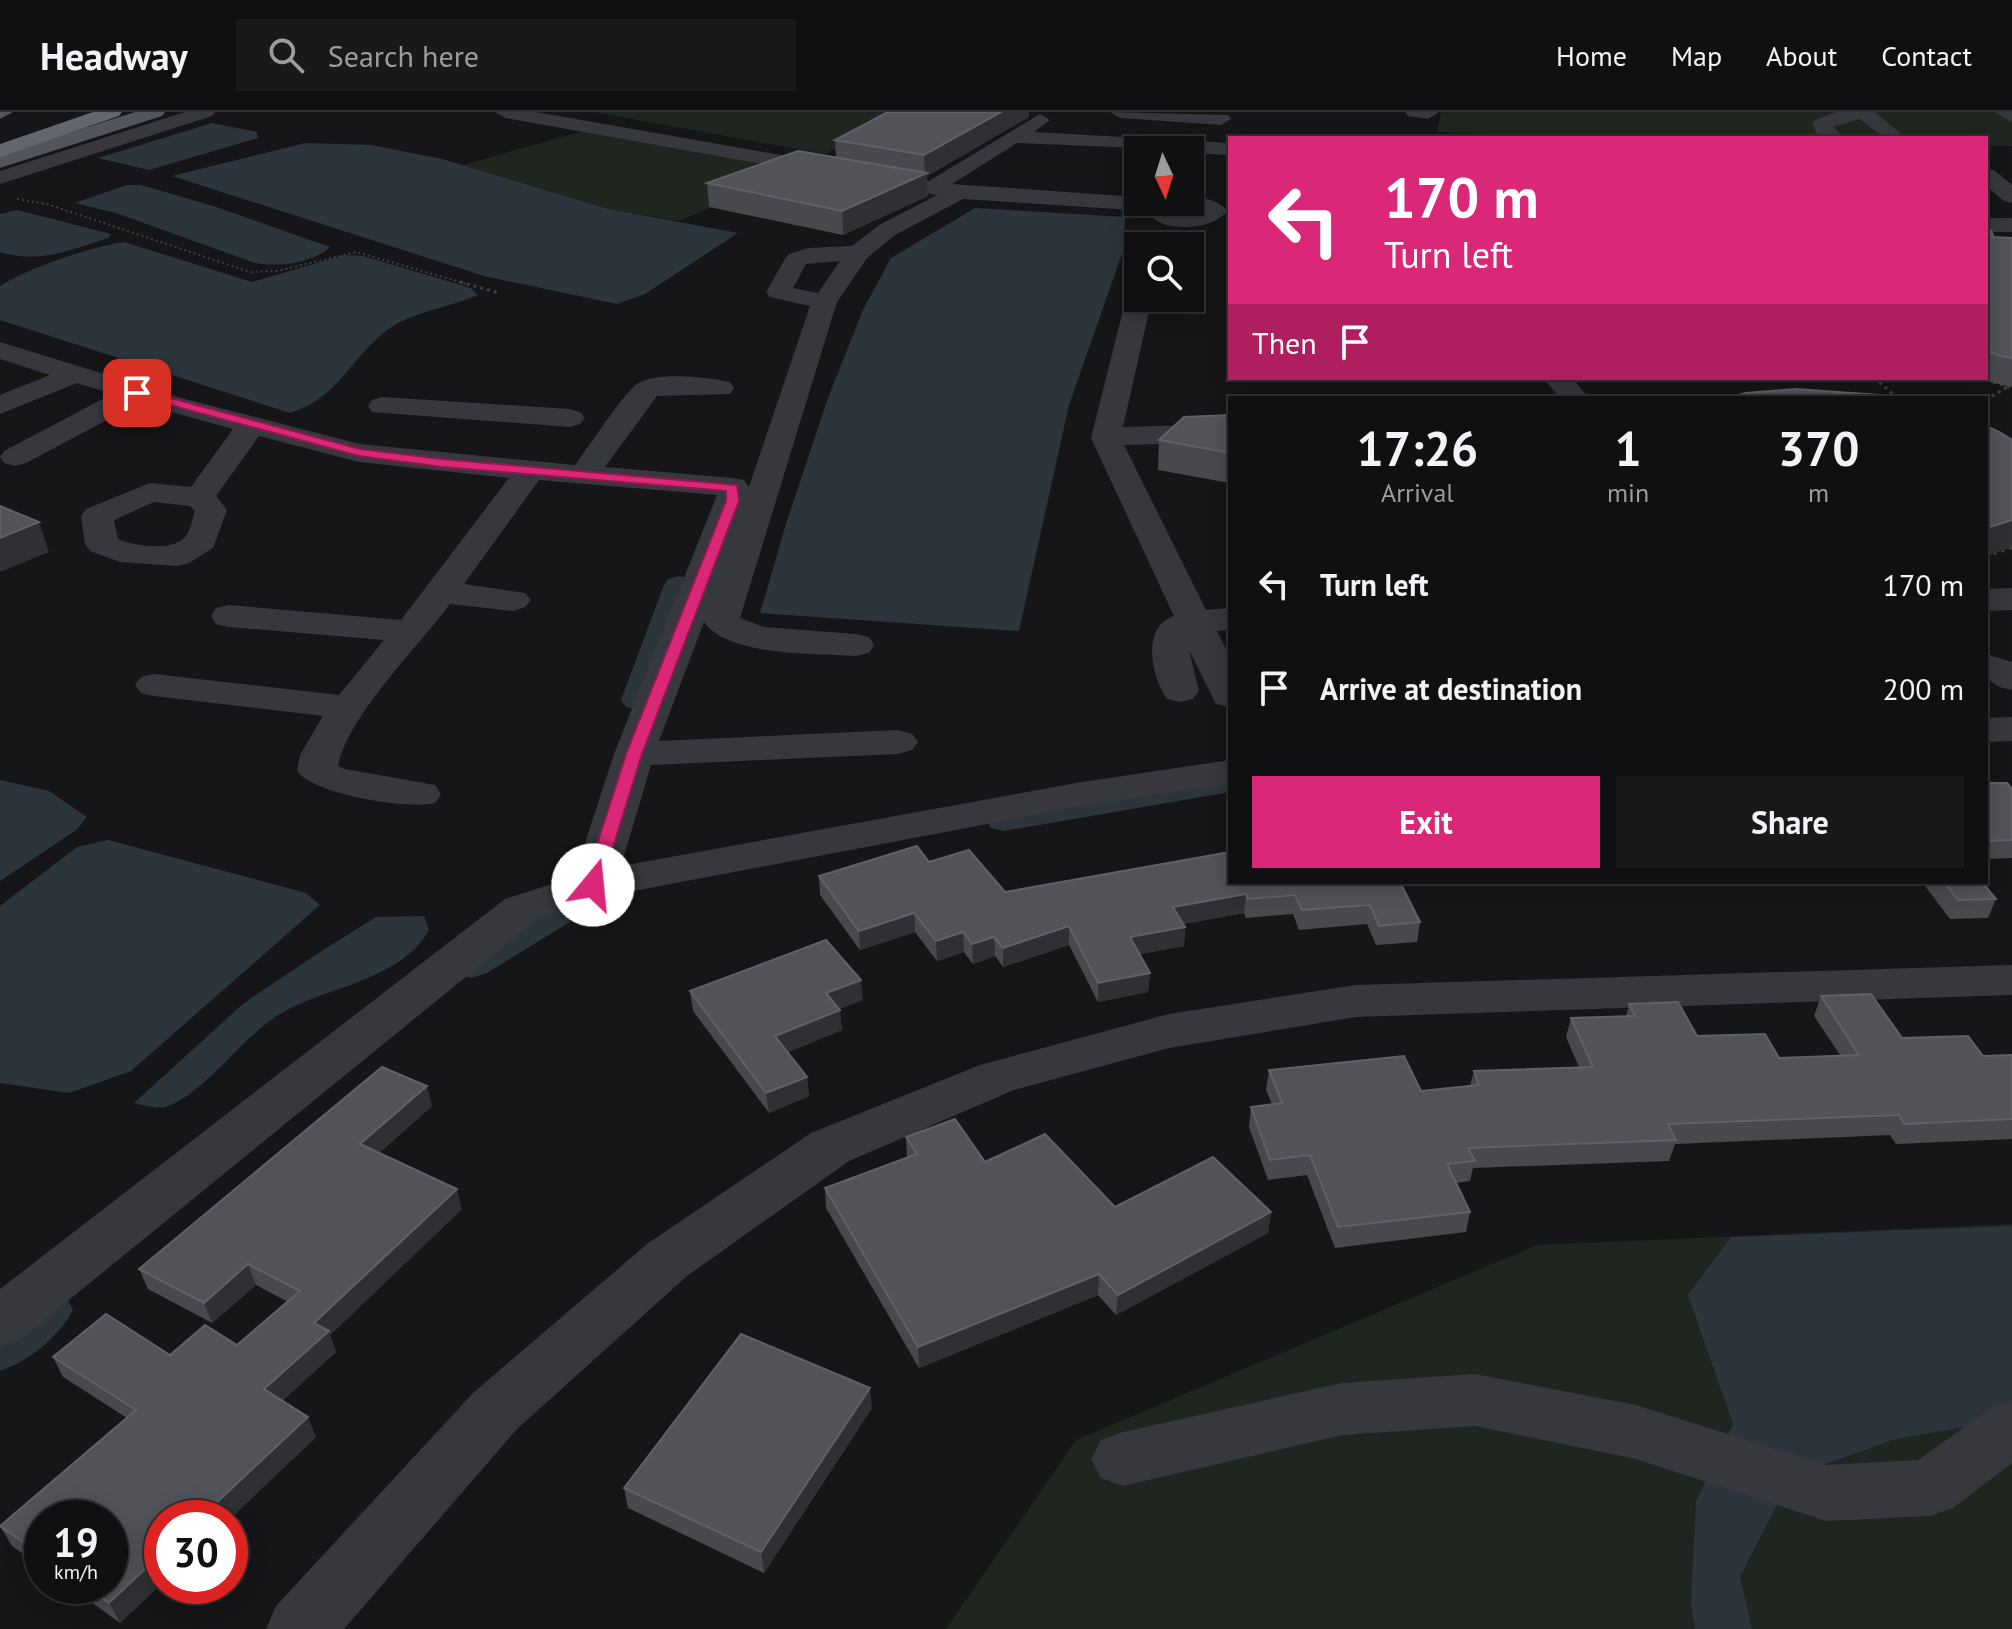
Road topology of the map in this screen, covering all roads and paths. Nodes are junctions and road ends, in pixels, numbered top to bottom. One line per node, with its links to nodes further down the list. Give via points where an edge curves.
1 (72, 112): 17 (highway)
2 (112, 112): 23 (highway)
3 (155, 112): 24 (main road)
4 (205, 112): 32 (street)
5 (505, 112): 15 (street)
6 (562, 112): 25 (street, via 760,149 797,160)
7 (1052, 112): 20 (street)
8 (1120, 112): 13 (street)
9 (1864, 112): 18 (street, via 1822,124); 19 (street)
10 (2004, 112): 12 (street)
11 (35, 115): 14 (highway); 16 (highway)
12 (2012, 116)
13 (1221, 119)
14 (0, 122)
15 (585, 126): 21 (street); 25 (street)
16 (0, 128)
17 (0, 136)
18 (1831, 136)
19 (1894, 136)
20 (1015, 137): 22 (street); 34 (street)
21 (536, 141)
22 (1228, 149)
23 (0, 151)
24 (0, 162)
25 (796, 164): 33 (street)
26 (847, 164): 33 (street, via 917,176)
27 (2012, 170): 28 (street)
28 (1988, 174)
29 (1988, 174): 31 (street)
30 (1988, 176): 36 (street)
31 (2012, 177)
32 (0, 178)
33 (905, 184): 34 (street)
34 (930, 189): 35 (street)
35 (959, 192): 38 (street, via 1164,219 1191,203); 43 (street, via 887,230)
36 (2012, 196)
37 (16, 199): 44 (path, via 47,204 250,272 276,272 356,252)
38 (1219, 206)
39 (1988, 210): 40 (street)
40 (2012, 216)
41 (1988, 225): 42 (street)
42 (2012, 225)
43 (858, 253): 45 (street); 45 (street, via 797,259 779,292)
44 (499, 293)
45 (824, 302): 80 (street, via 721,621 746,635)
46 (1136, 312): 64 (street)
47 (0, 350): 48 (street)
48 (78, 373): 55 (street); 59 (street)
49 (407, 379): 60 (street)
50 (1559, 380): 56 (street)
51 (1876, 380): 57 (path)
52 (1987, 380): 53 (path)
53 (2010, 387): 58 (path)
54 (720, 388): 68 (street, via 664,385 647,390)
55 (137, 393): 62 (street); 66 (street)
56 (1573, 396)
57 (1896, 396)
58 (1988, 399)
59 (0, 405)
60 (382, 406): 61 (street); 65 (street)
61 (570, 418)
62 (252, 424): 65 (street); 69 (street)
63 (1228, 433): 64 (street)
64 (1107, 436): 78 (street)
65 (342, 448): 67 (street)
66 (15, 457)
67 (530, 471): 68 (street); 72 (street)
68 (584, 474): 92 (street, via 733,487)
69 (200, 497)
70 (2012, 547): 71 (path)
71 (1988, 555)
72 (440, 592): 74 (street); 79 (street)
73 (2012, 599): 75 (street)
74 (513, 600)
75 (1988, 600)
76 (229, 616): 79 (street)
77 (1228, 619): 78 (street)
78 (1192, 621): 84 (street, via 1173,628 1168,636); 85 (street)
79 (411, 632): 87 (street)
80 (856, 645)
81 (1988, 666): 82 (street)
82 (2012, 679)
83 (154, 685): 87 (street)
84 (1180, 691)
85 (1228, 692)
86 (2012, 707): 88 (street)
87 (350, 708): 94 (street, via 318,757 317,771 334,779)
88 (1988, 708)
89 (2012, 729): 90 (street)
90 (1988, 730)
91 (898, 742): 92 (street)
92 (634, 754): 95 (street)
93 (1228, 772): 95 (street, via 1082,794)
94 (420, 794)
95 (586, 887): 97 (street, via 521,909)
96 (2012, 980): 100 (street, via 1356,1001 1169,1031 998,1077 830,1147 667,1260 495,1411)
97 (0, 1322)
98 (2012, 1428): 99 (street, via 1930,1488 1826,1493 1636,1432 1475,1400 1342,1409)
99 (1123, 1459)
100 (300, 1629)

